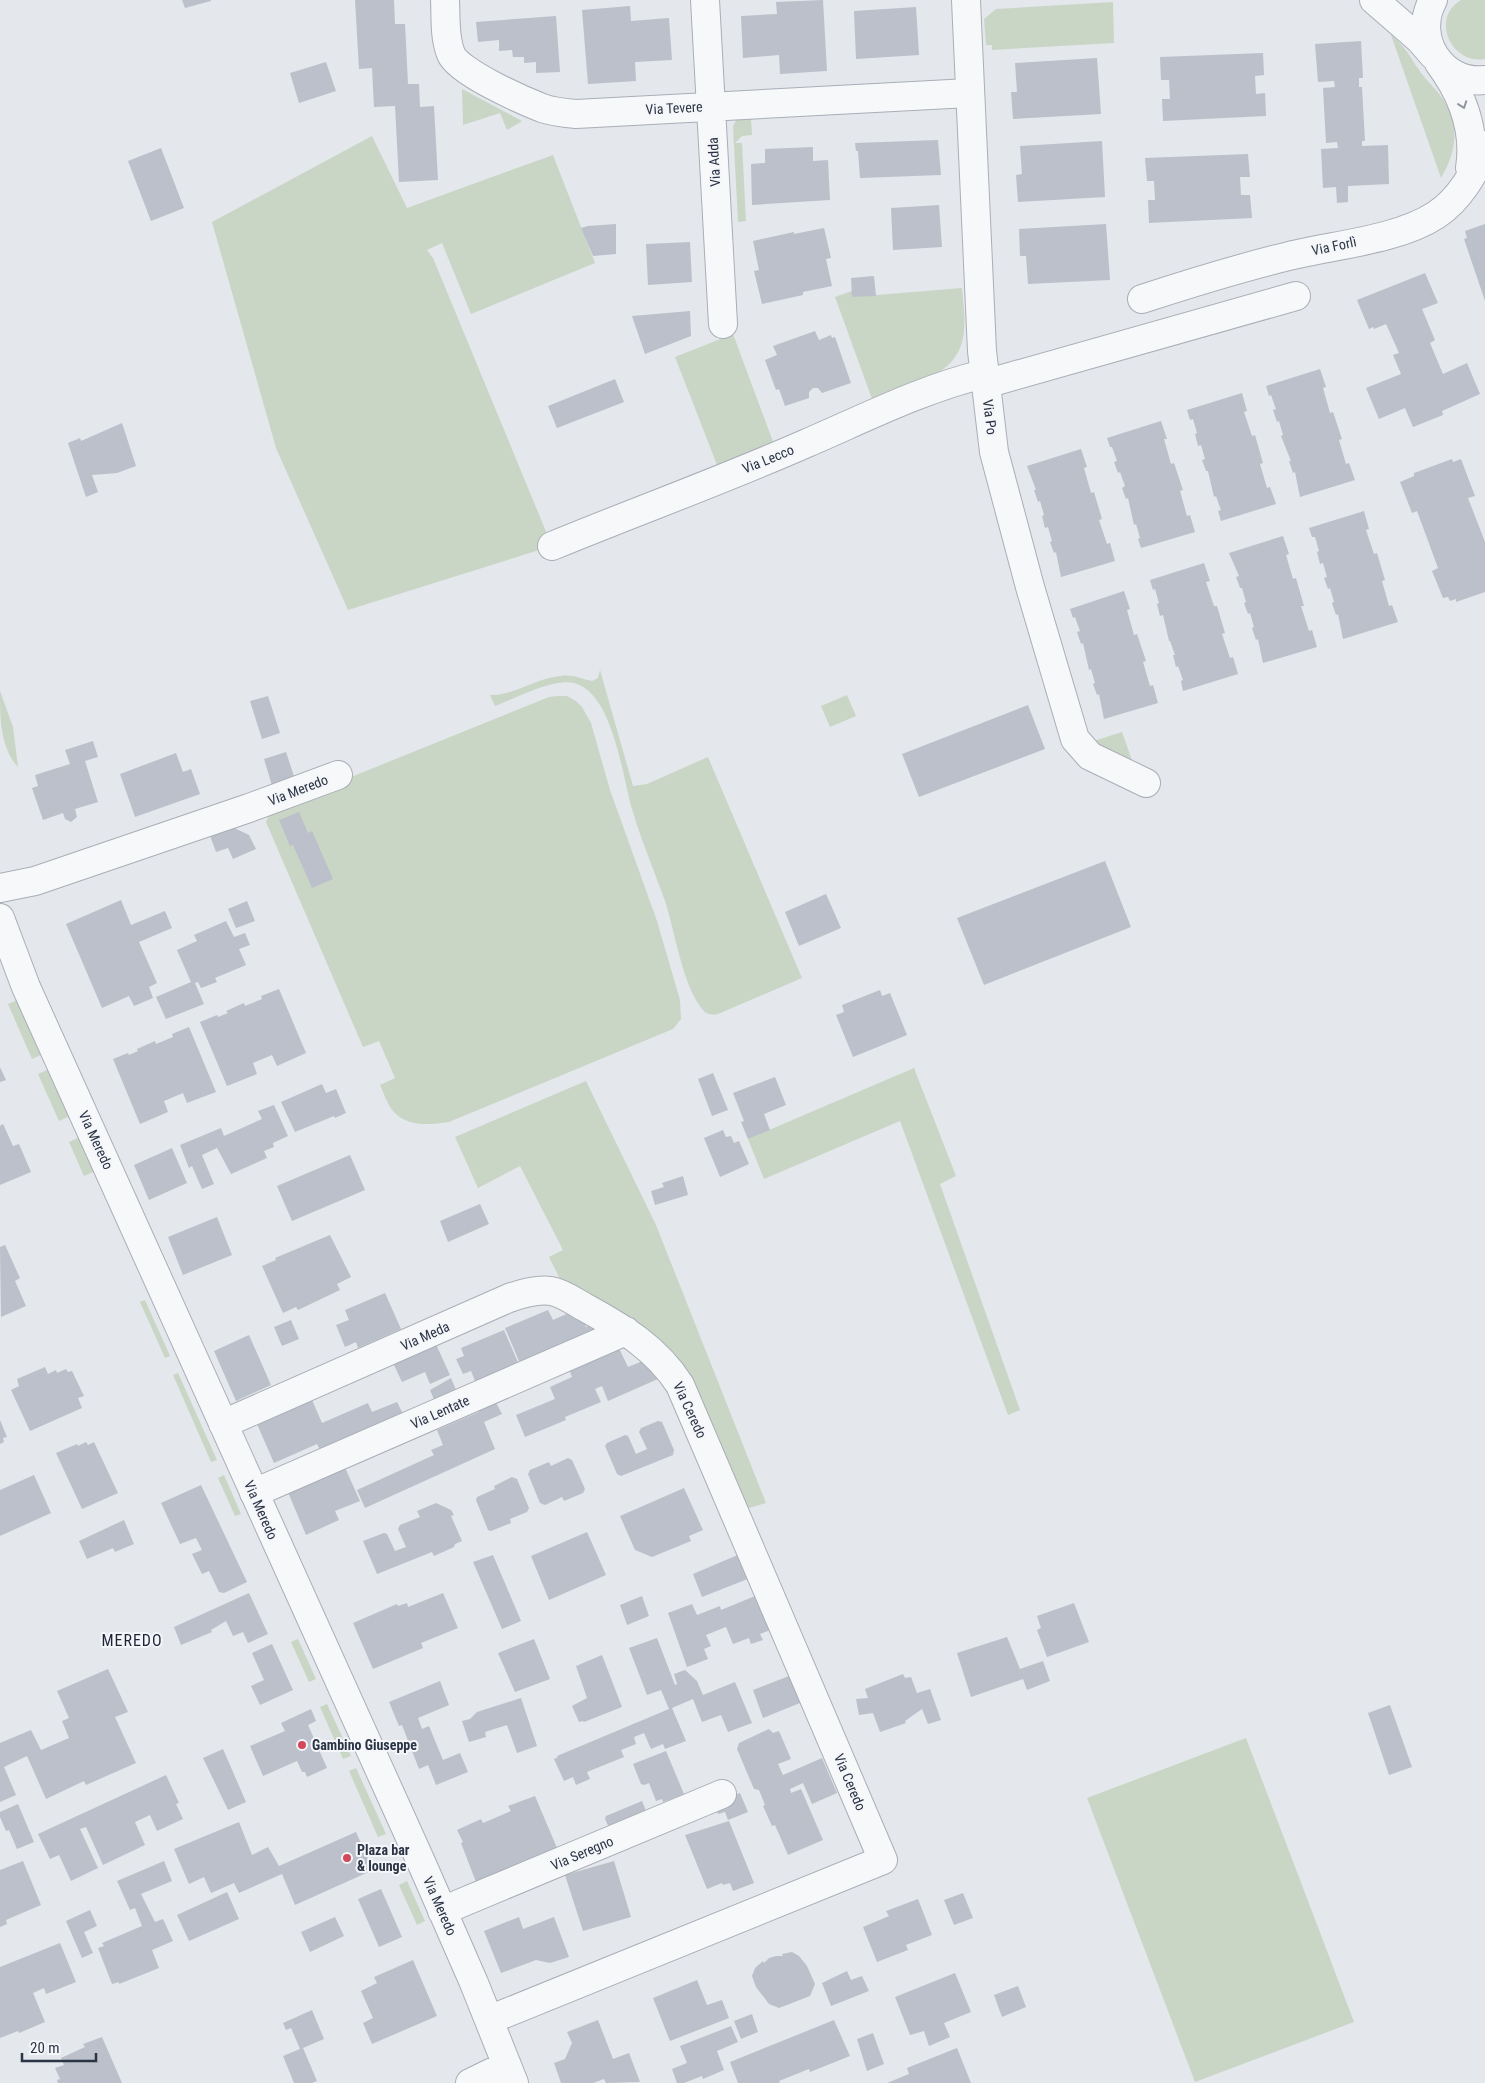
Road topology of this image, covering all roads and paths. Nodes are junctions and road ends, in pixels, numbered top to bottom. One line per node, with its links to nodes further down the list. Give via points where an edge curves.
1 (445, 0): 9 (street, Via Tevere, via 448,42 457,64 542,108 576,114)
2 (705, 0): 9 (street, Via Adda)
3 (966, 0): 8 (street, Via Po)
4 (1374, 0): 6 (street)
5 (1432, 0): 6 (street, via 1427,12 1426,30 1430,48)
6 (1437, 59): 7 (street, via 1446,69 1462,78); 11 (street, Via Forlì, one-way to 11, via 1457,90 1469,126 1472,153)
7 (1485, 80)
8 (969, 93): 9 (street, Via Tevere); 17 (street, Via Po)
9 (711, 106): 15 (street, Via Adda)
10 (1485, 145): 11 (street, Via Forlì)
11 (1467, 182): 12 (street, Via Forlì, via 1448,206 1414,226)
12 (1187, 284): 14 (street, Via Forlì); 16 (street)
13 (1296, 296): 16 (street)
14 (1142, 299)
15 (723, 324)
16 (1194, 325): 17 (street)
17 (985, 379): 18 (street, Via Lecco, via 954,382); 20 (street, Via Po, via 994,452 1073,734 1090,756)
18 (552, 546)
19 (338, 775): 21 (street, Via Meredo, via 35,881)
20 (1146, 783)
21 (0, 888)
22 (2, 932): 24 (street, Via Meredo)
23 (626, 1330): 24 (street, Via Meda, via 553,1291 524,1293); 25 (street, Via Lentate); 28 (street, Via Ceredo, via 656,1354 680,1385 883,1860)
24 (223, 1424): 25 (street, Via Meredo)
25 (254, 1493): 27 (street, Via Meredo)
26 (722, 1794): 27 (street, Via Seregno)
27 (442, 1911): 28 (street, Via Meredo)
28 (490, 2020): 29 (street, Via Meredo)
29 (510, 2074): 30 (street)
30 (470, 2083)

